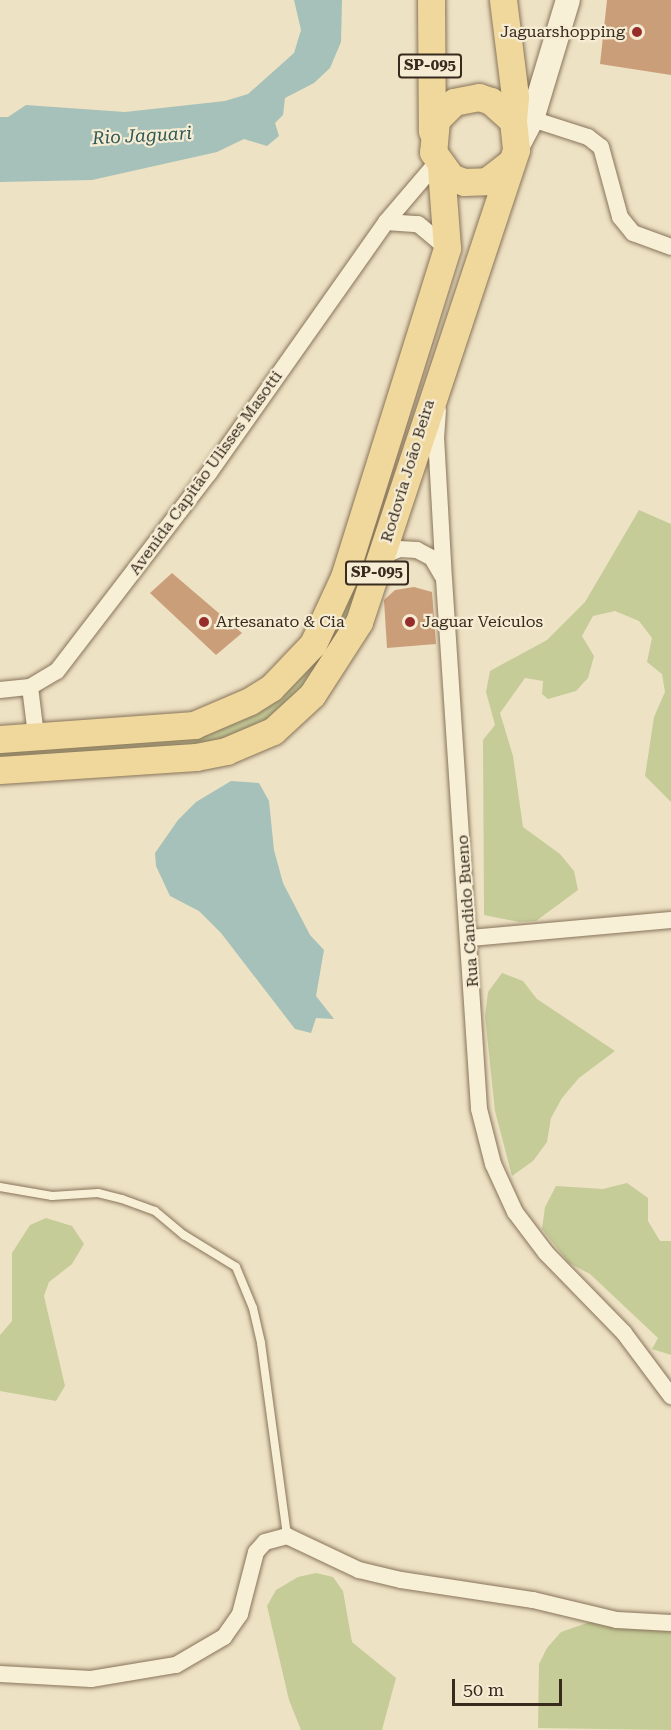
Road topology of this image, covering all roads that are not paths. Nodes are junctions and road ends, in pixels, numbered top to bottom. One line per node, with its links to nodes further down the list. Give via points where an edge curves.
1 (431, 0): 5 (main road, Rodovia João Beira / SP-095)
2 (503, 0): 4 (main road, Rodovia João Beira / SP-095)
3 (568, 0): 4 (main road, via 542,87 528,98)
4 (520, 113): 5 (main road, SP-095, via 491,101 466,98 444,110); 6 (main road, Rodovia João Beira / SP-095); 9 (street, via 588,137 601,147 620,217 633,233)
5 (432, 132): 7 (main road, Rodovia João Beira / SP-095)
6 (514, 155): 7 (main road, via 491,180 478,183 464,182); 11 (main road, Rodovia João Beira / SP-095)
7 (439, 165): 8 (street, Avenida Capitão Ulisses Masotti); 10 (main road, Rodovia João Beira / SP-095)
8 (386, 222): 10 (street, via 418,224); 14 (street, Avenida Capitão Ulisses Masotti, via 146,555 57,671)
9 (671, 247)
10 (447, 248): 16 (main road, Rodovia João Beira / SP-095, via 340,588 313,644 295,666 250,701 194,724)
11 (442, 363): 12 (main road, Rodovia João Beira / SP-095); 13 (street, Rua Candido Bueno, via 436,437)
12 (382, 556): 13 (street, via 399,549 417,550 432,558); 18 (main road, Rodovia João Beira / SP-095, via 359,622 327,676 291,716 259,739 196,757)
13 (444, 579): 20 (street, Rua Candido Bueno)
14 (30, 687): 15 (street, Avenida Capitão Ulisses Masotti); 16 (street)
15 (0, 690)
16 (36, 735): 17 (main road, Rodovia João Beira / SP-095)
17 (0, 739)
18 (0, 770)
19 (671, 920): 20 (street)
20 (470, 938): 22 (street, Rua Candido Bueno, via 479,1109 493,1164 515,1212 546,1253 624,1333)
21 (0, 1187): 23 (lane, via 52,1197 98,1193 122,1199 155,1211 184,1235 237,1267 253,1308 262,1351)
22 (671, 1396)
23 (287, 1536): 24 (street, via 359,1570 401,1580 533,1600 617,1620); 25 (street, via 265,1542 256,1552 240,1614 224,1637 176,1665 92,1679)
24 (671, 1623)
25 (0, 1674)

